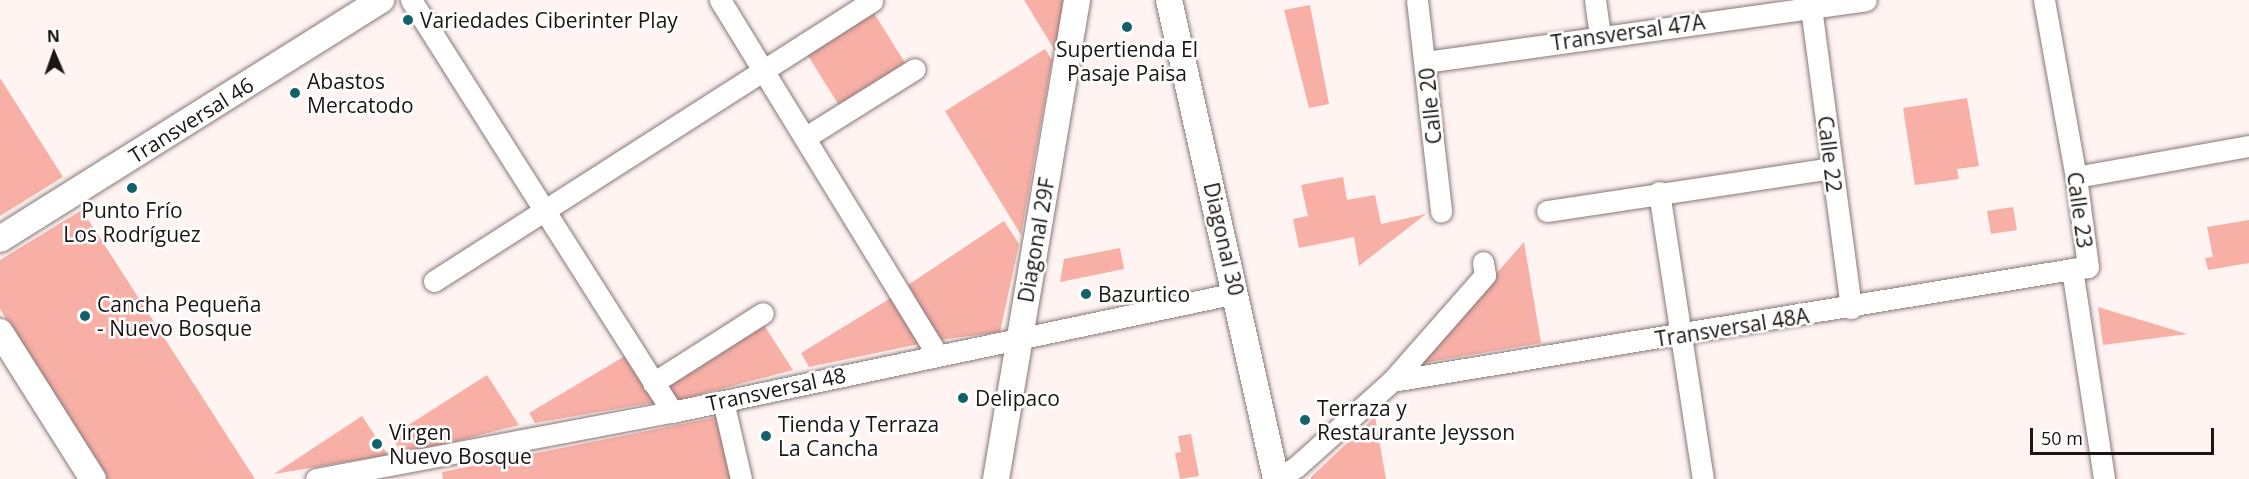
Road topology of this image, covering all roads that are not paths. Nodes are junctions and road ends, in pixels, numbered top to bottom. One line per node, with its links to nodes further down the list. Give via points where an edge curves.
1 (381, 0): 24 (street, Transversal 46)
2 (411, 0): 21 (street)
3 (720, 0): 14 (street)
4 (1077, 0): 33 (street, Diagonal 29F)
5 (1169, 0): 28 (street, Diagonal 30)
6 (1417, 0): 13 (street, Calle 20)
7 (1595, 0): 12 (street)
8 (1866, 0): 11 (street, Transversal 47A)
9 (2044, 0): 19 (street, Calle 23)
10 (872, 1): 14 (street)
11 (1811, 3): 12 (street, Transversal 47A); 18 (street, Calle 22)
12 (1600, 36): 13 (street, Transversal 47A)
13 (1426, 62): 23 (street, Calle 20)
14 (764, 69): 16 (street); 21 (street)
15 (915, 69): 16 (street)
16 (806, 137): 34 (street)
17 (2249, 146): 19 (street)
18 (1831, 168): 20 (street); 29 (street, Calle 22)
19 (2076, 177): 26 (street, Calle 23, via 2088,267)
20 (1659, 192): 22 (street); 32 (street)
21 (546, 211): 27 (street); 36 (street)
22 (1547, 211)
23 (1441, 212)
24 (0, 239)
25 (1483, 262): 35 (street, via 1485,275)
26 (2072, 269): 29 (street, Transversal 48A); 46 (street, Calle 23)
27 (434, 281)
28 (1236, 293): 33 (street, Transversal 48); 44 (street, Diagonal 30)
29 (1851, 308): 32 (street, Transversal 48A)
30 (763, 313): 36 (street)
31 (0, 332): 40 (street)
32 (1682, 335): 35 (street, Transversal 48A); 45 (street)
33 (1020, 338): 34 (street, Transversal 48); 43 (street, Diagonal 29F)
34 (937, 354): 37 (street, Transversal 48)
35 (1392, 381): 44 (street, via 1296,467)
36 (653, 383): 38 (street)
37 (723, 401): 38 (street, Transversal 48); 42 (street)
38 (672, 412): 39 (street, Transversal 48)
39 (423, 470): 41 (street, Transversal 48)
40 (93, 479)
41 (316, 479)
42 (741, 479)
43 (996, 479)
44 (1276, 479)
45 (1703, 479)
46 (2104, 479)

